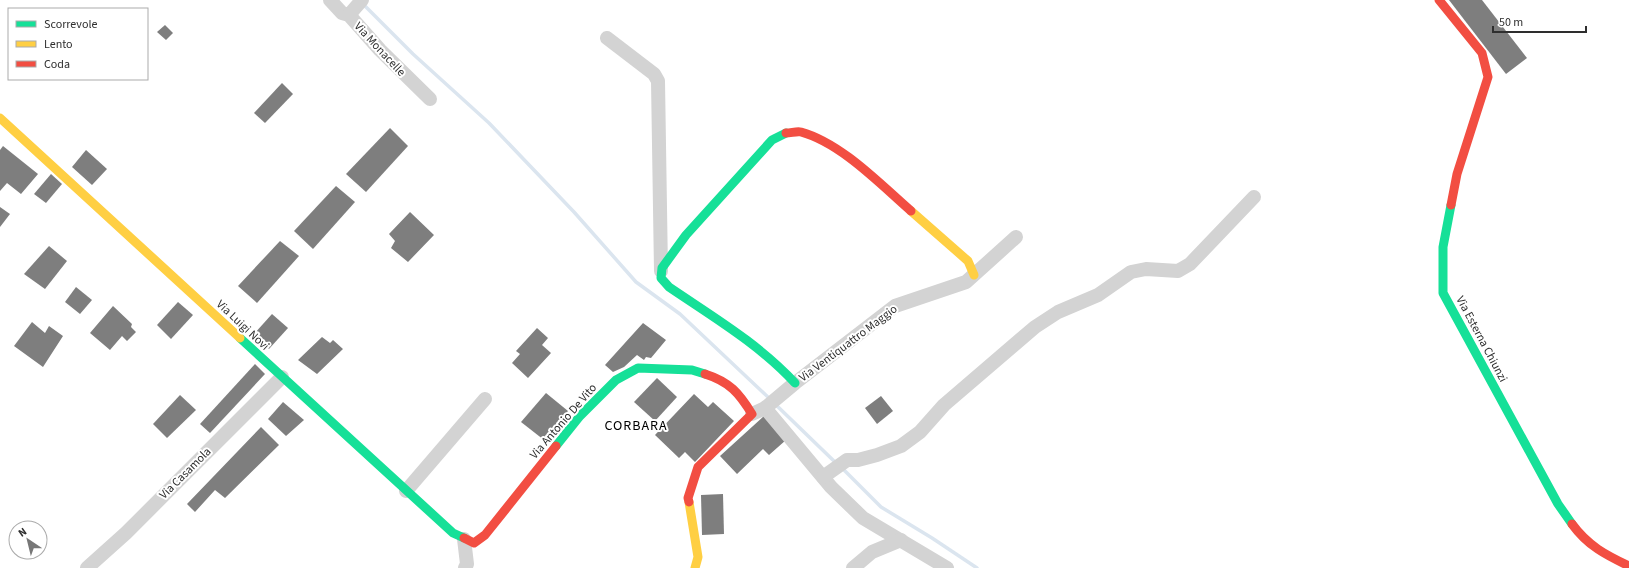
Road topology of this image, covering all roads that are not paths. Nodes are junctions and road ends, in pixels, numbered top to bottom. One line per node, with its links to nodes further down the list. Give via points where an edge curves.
1 (330, 0): 4 (street, Via Monacelle)
2 (362, 0): 4 (street)
3 (1439, 0): 22 (main road, Via Esterna Chiunzi, via 1482,53 1488,77 1457,174 1443,247 1443,293 1562,510 1579,534 1598,551)
4 (349, 15): 6 (street, Via Monacelle)
5 (607, 38): 10 (street, via 654,74 658,81)
6 (430, 99)
7 (0, 118): 12 (main road, Via Luigi Novi)
8 (1254, 197): 17 (street, via 1190,264 1178,271 1146,269 1131,272 1098,295 1058,312 1035,327 944,405 920,432 901,446 858,460 847,460)
9 (1016, 237): 11 (street, Via Ventiquattro Maggio)
10 (662, 273): 11 (main road, via 686,235 772,140 784,133 800,132 822,141 855,162 968,261); 13 (main road, via 669,287 745,340 784,370)
11 (974, 276): 13 (street, Via Ventiquattro Maggio, via 966,282 895,306)
12 (282, 377): 18 (main road, Via Luigi Novi); 23 (street, Via Casamola, via 126,533)
13 (795, 383): 15 (street, Via Ventiquattro Maggio)
14 (485, 399): 18 (street)
15 (765, 408): 16 (street, Via Ventiquattro Maggio); 17 (street)
16 (752, 414): 20 (main road, Via Antonio De Vito, via 740,395 720,378 692,370 638,368 616,380 580,416 485,535); 25 (main road, via 698,467 688,498 698,557)
17 (823, 477): 19 (street, via 863,518)
18 (406, 491): 20 (main road, Via Luigi Novi, via 452,533)
19 (901, 540): 21 (street); 26 (street, via 872,552)
20 (469, 541): 24 (street)
21 (944, 566)
22 (1629, 566)
23 (87, 568)
24 (465, 568)
25 (695, 568)
26 (853, 568)

